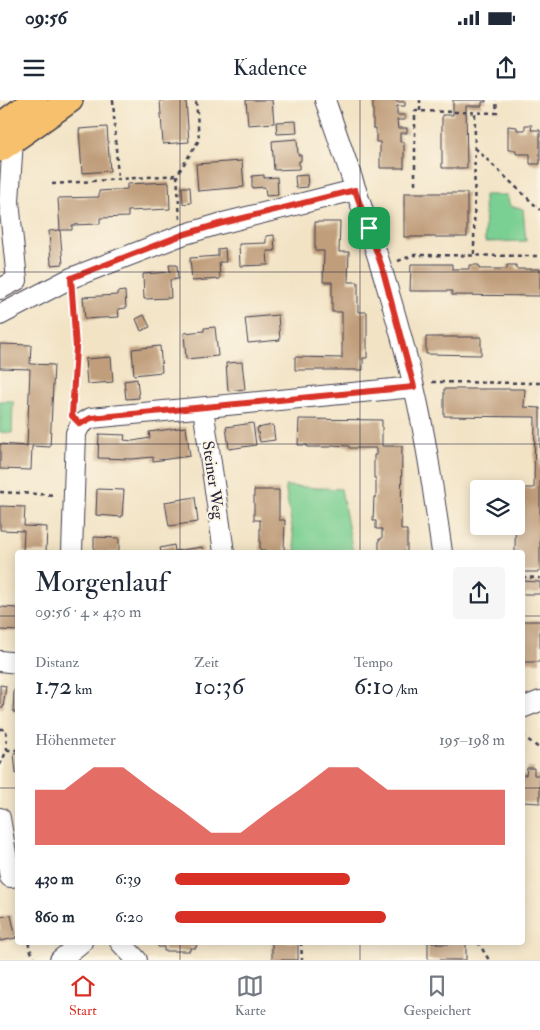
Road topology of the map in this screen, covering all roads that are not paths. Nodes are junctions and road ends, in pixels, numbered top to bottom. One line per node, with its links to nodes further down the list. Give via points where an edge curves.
1 (35, 100): 4 (main road)
2 (70, 100): 4 (main road)
3 (325, 100): 5 (street)
4 (4, 138): 6 (street, via 17,280)
5 (355, 190): 7 (street, via 182,235 71,278); 8 (street, via 382,267)
6 (0, 290)
7 (0, 315)
8 (414, 387): 9 (street); 12 (street)
9 (203, 408): 10 (street, via 91,418 80,424 76,433); 11 (street, Steiner Weg)
10 (72, 550)
11 (224, 550)
12 (442, 550)
13 (0, 661): 14 (street)
14 (15, 663)
15 (540, 700): 16 (street)
16 (525, 707)
17 (0, 818): 18 (street, via 10,877)
18 (15, 876)
19 (78, 945): 21 (street)
20 (123, 945): 22 (street)
21 (60, 960)
22 (137, 960)

